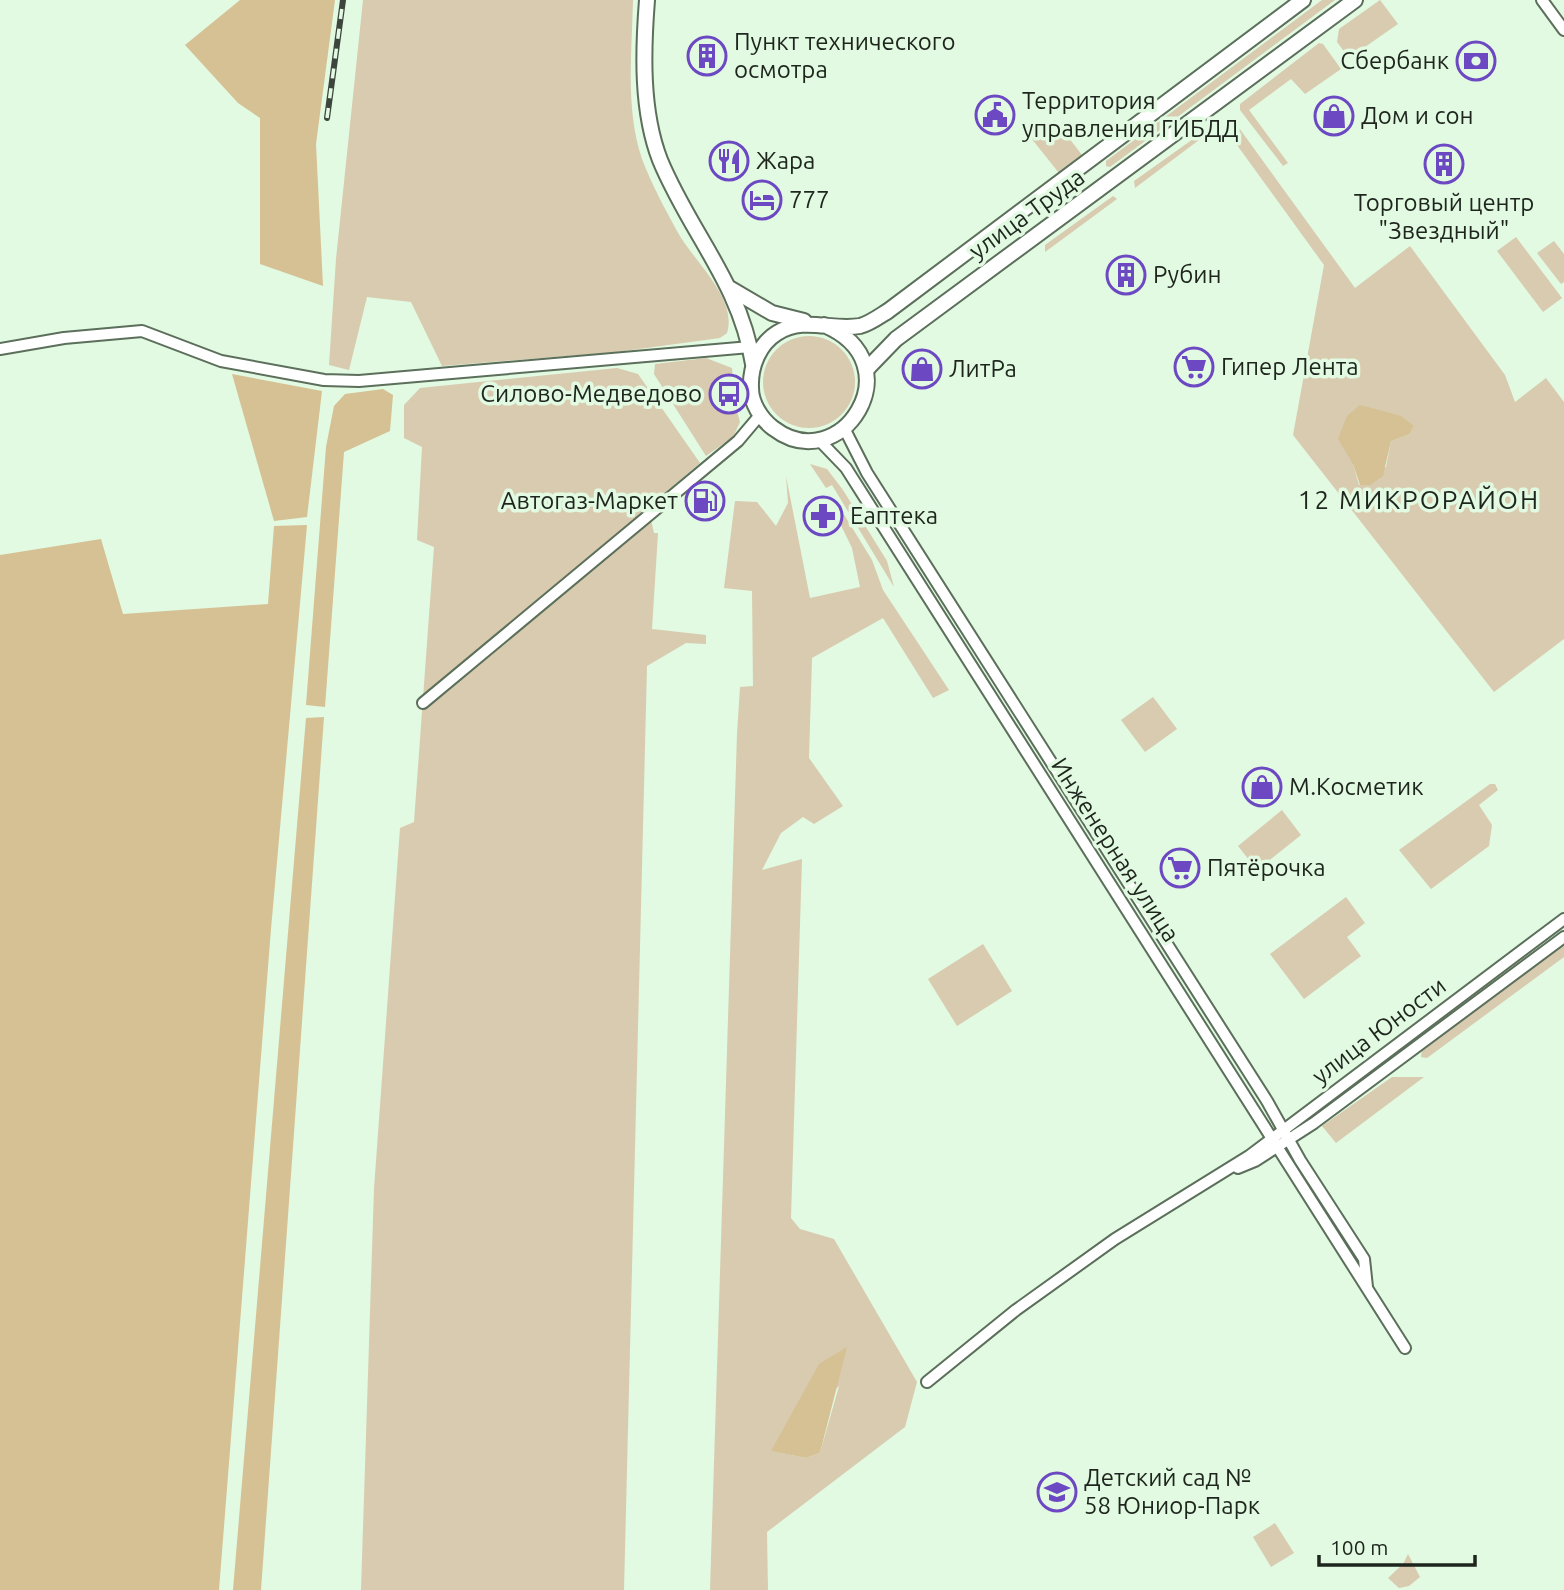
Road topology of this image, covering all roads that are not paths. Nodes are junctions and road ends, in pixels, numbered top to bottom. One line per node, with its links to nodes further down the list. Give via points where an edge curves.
1 (646, 0): 6 (main road, via 646,85 654,141 684,211)
2 (1303, 0): 7 (main road, улица Труда, via 888,311 861,326)
3 (1355, 0): 11 (main road, улица Труда, via 980,276 896,340)
4 (1542, 0): 5 (street)
5 (1564, 30)
6 (730, 288): 7 (main road, via 772,313); 8 (main road)
7 (818, 324): 10 (main road, via 793,325 776,333); 11 (main road, via 851,341)
8 (750, 347): 9 (street, via 359,382 221,361 142,331); 10 (main road)
9 (0, 349)
10 (753, 364): 12 (main road, via 750,388)
11 (866, 370): 13 (main road, via 868,383 861,408)
12 (760, 415): 14 (main road, via 791,438); 15 (street, via 738,440)
13 (844, 428): 14 (main road); 18 (street, Инженерная улица, via 864,469)
14 (819, 440): 20 (street, Инженерная улица, via 846,468)
15 (423, 703)
16 (1564, 919): 18 (street, улица Юности)
17 (1564, 937): 19 (street, улица Юности)
18 (1283, 1129): 19 (street, Инженерная улица); 20 (street, улица Юности)
19 (1289, 1140): 20 (street, улица Юности); 21 (street, Инженерная улица, via 1364,1259)
20 (1274, 1142): 21 (street, Инженерная улица); 23 (street, улица Юности, via 1115,1239)
21 (1367, 1290): 22 (street, Инженерная улица)
22 (1405, 1348)
23 (927, 1382)

